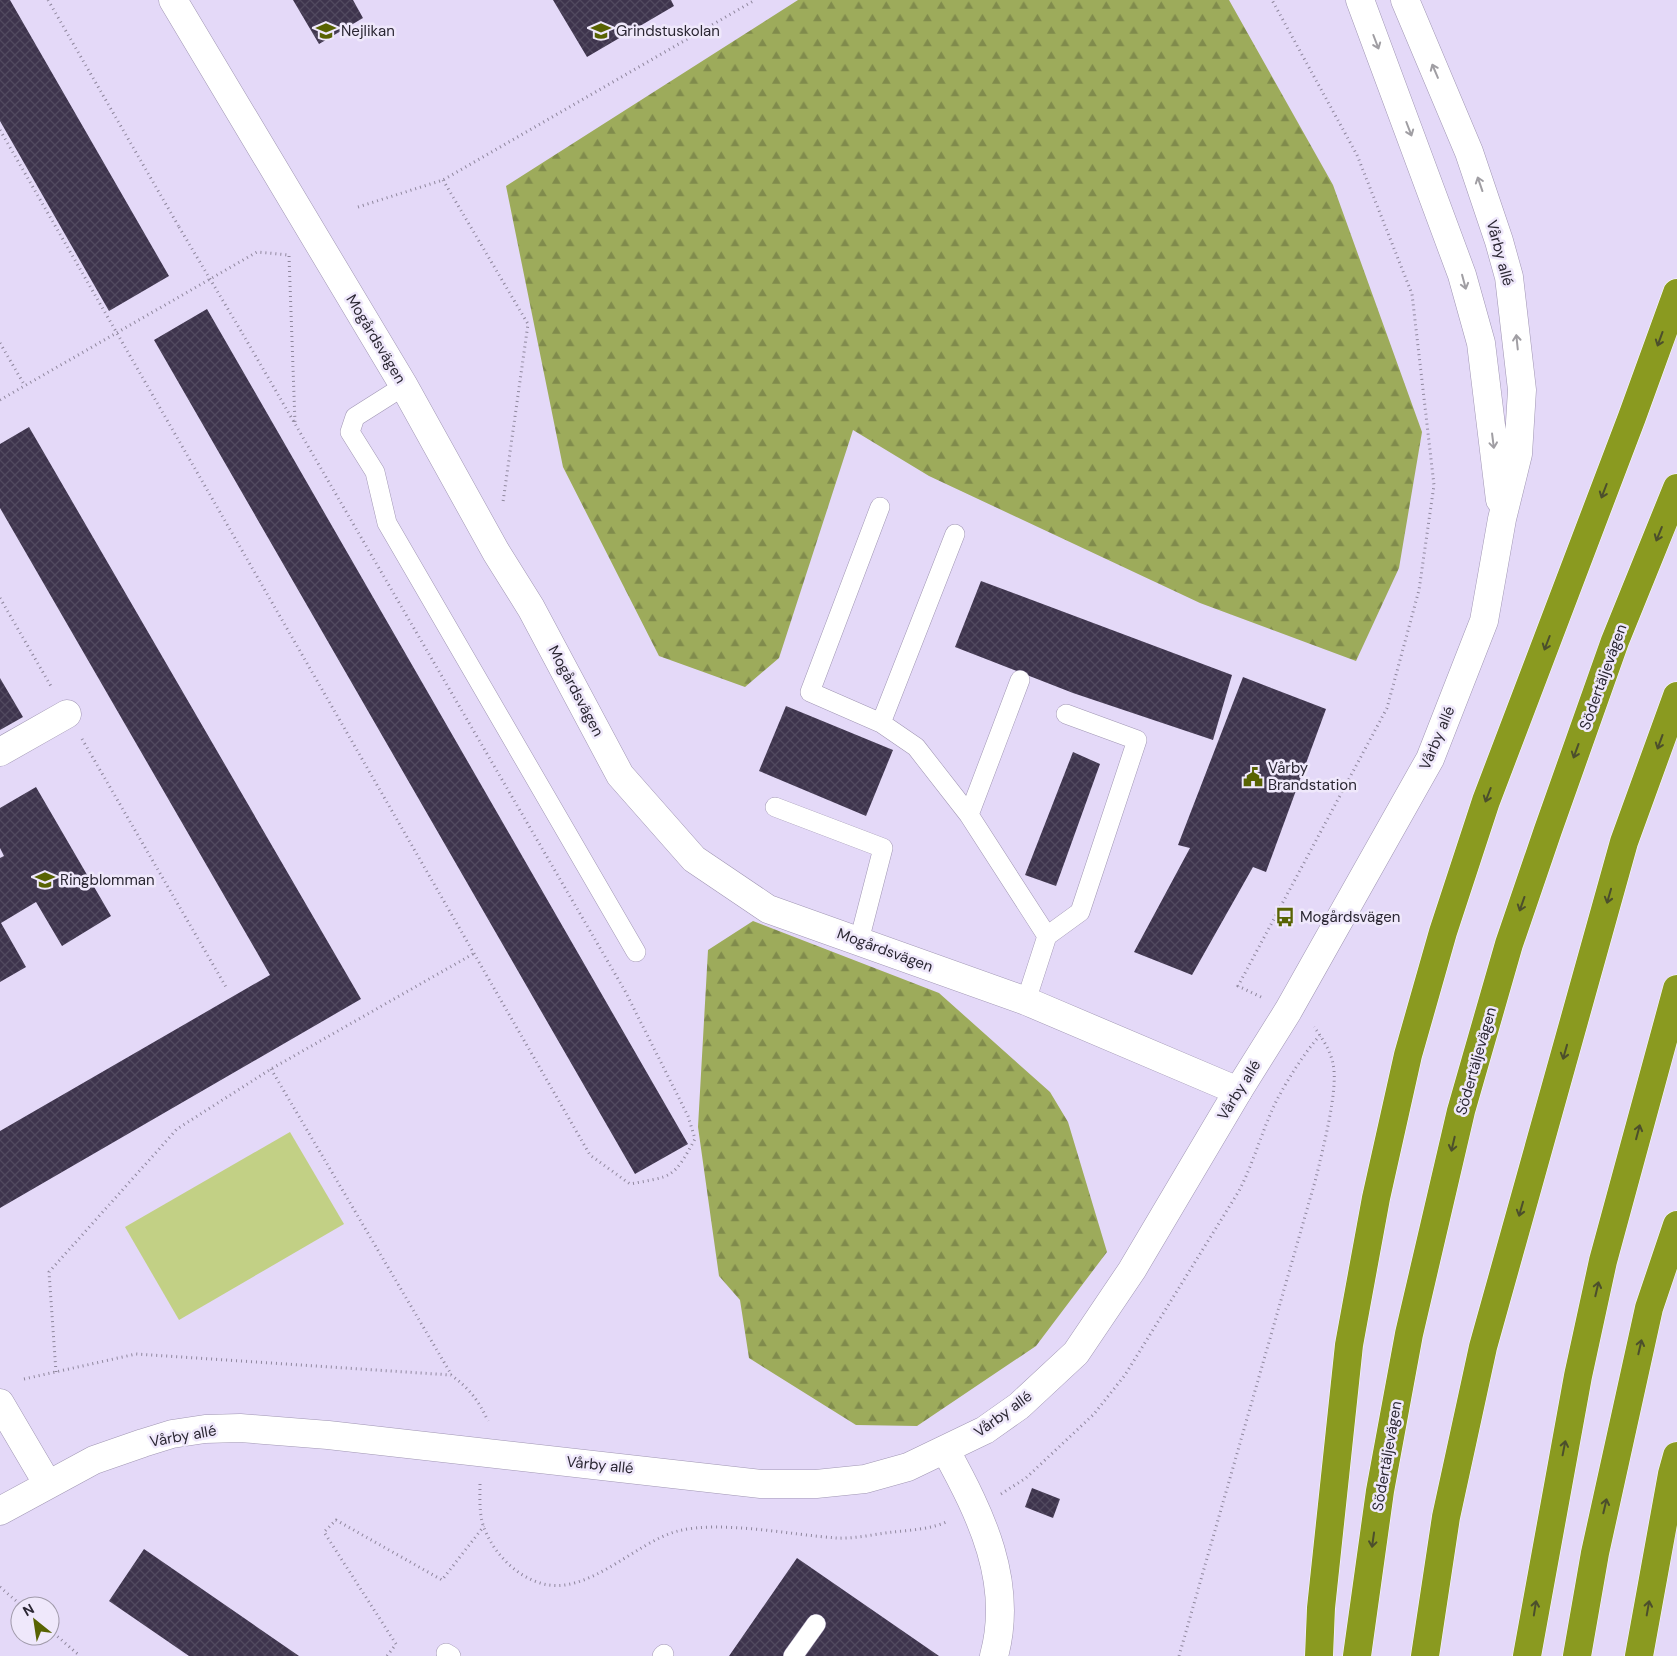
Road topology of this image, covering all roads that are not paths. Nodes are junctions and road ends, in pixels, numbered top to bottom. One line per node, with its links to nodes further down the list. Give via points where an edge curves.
1 (174, 0): 5 (street, Mogårdsvägen)
2 (1360, 0): 8 (street, Vårby allé, one-way to 8, via 1465,283 1481,344)
3 (1404, 0): 8 (street, Vårby allé, one-way to 3, via 1518,454 1522,390 1509,277 1469,152)
4 (1677, 293): 33 (highway, one-way to 33, via 1486,801 1442,932 1408,1055 1376,1198 1349,1345 1321,1608)
5 (404, 386): 19 (street, Mogårdsvägen, via 496,552 531,608 620,775 694,859 768,909); 20 (lane, via 355,417 350,432 375,472 387,523)
6 (1677, 488): 34 (highway, Södertäljevägen, one-way to 34, via 1615,641 1548,830 1509,944 1461,1111 1409,1334 1380,1491)
7 (880, 507): 14 (lane, via 810,692)
8 (1502, 519): 23 (street, Vårby allé, via 1484,621 1430,759 1288,1011)
9 (955, 534): 14 (lane)
10 (1020, 680): 17 (lane)
11 (1677, 696): 35 (highway, one-way to 35, via 1624,842 1482,1347 1446,1517)
12 (67, 714): 15 (street)
13 (1066, 714): 18 (lane, via 1137,740 1080,912)
14 (881, 723): 17 (lane, via 916,747)
15 (0, 752)
16 (775, 807): 19 (lane, via 883,848)
17 (969, 815): 18 (lane)
18 (1047, 936): 22 (lane)
19 (859, 941): 22 (street, Mogårdsvägen)
20 (636, 952)
21 (1677, 989): 36 (highway, one-way to 21, via 1574,1395 1595,1299)
22 (1026, 1001): 23 (street, Mogårdsvägen)
23 (1238, 1090): 26 (street, Vårby allé, via 1132,1270 1076,1353 1018,1406 985,1430)
24 (1677, 1225): 37 (highway, one-way to 24, via 1595,1553 1649,1308)
25 (0, 1403): 28 (street)
26 (946, 1451): 28 (street, Vårby allé, via 908,1467 865,1479 816,1484 761,1484 328,1434 205,1429 172,1434 94,1460); 32 (street, via 976,1508 991,1549 998,1580 1001,1631)
27 (1677, 1456): 38 (highway, one-way to 27)
28 (47, 1484): 29 (street, Vårby allé)
29 (0, 1511)
30 (816, 1624): 31 (lane)
31 (793, 1656)
32 (994, 1656)
33 (1319, 1656)
34 (1357, 1656)
35 (1425, 1656)
36 (1527, 1656)
37 (1577, 1656)
38 (1639, 1656)

